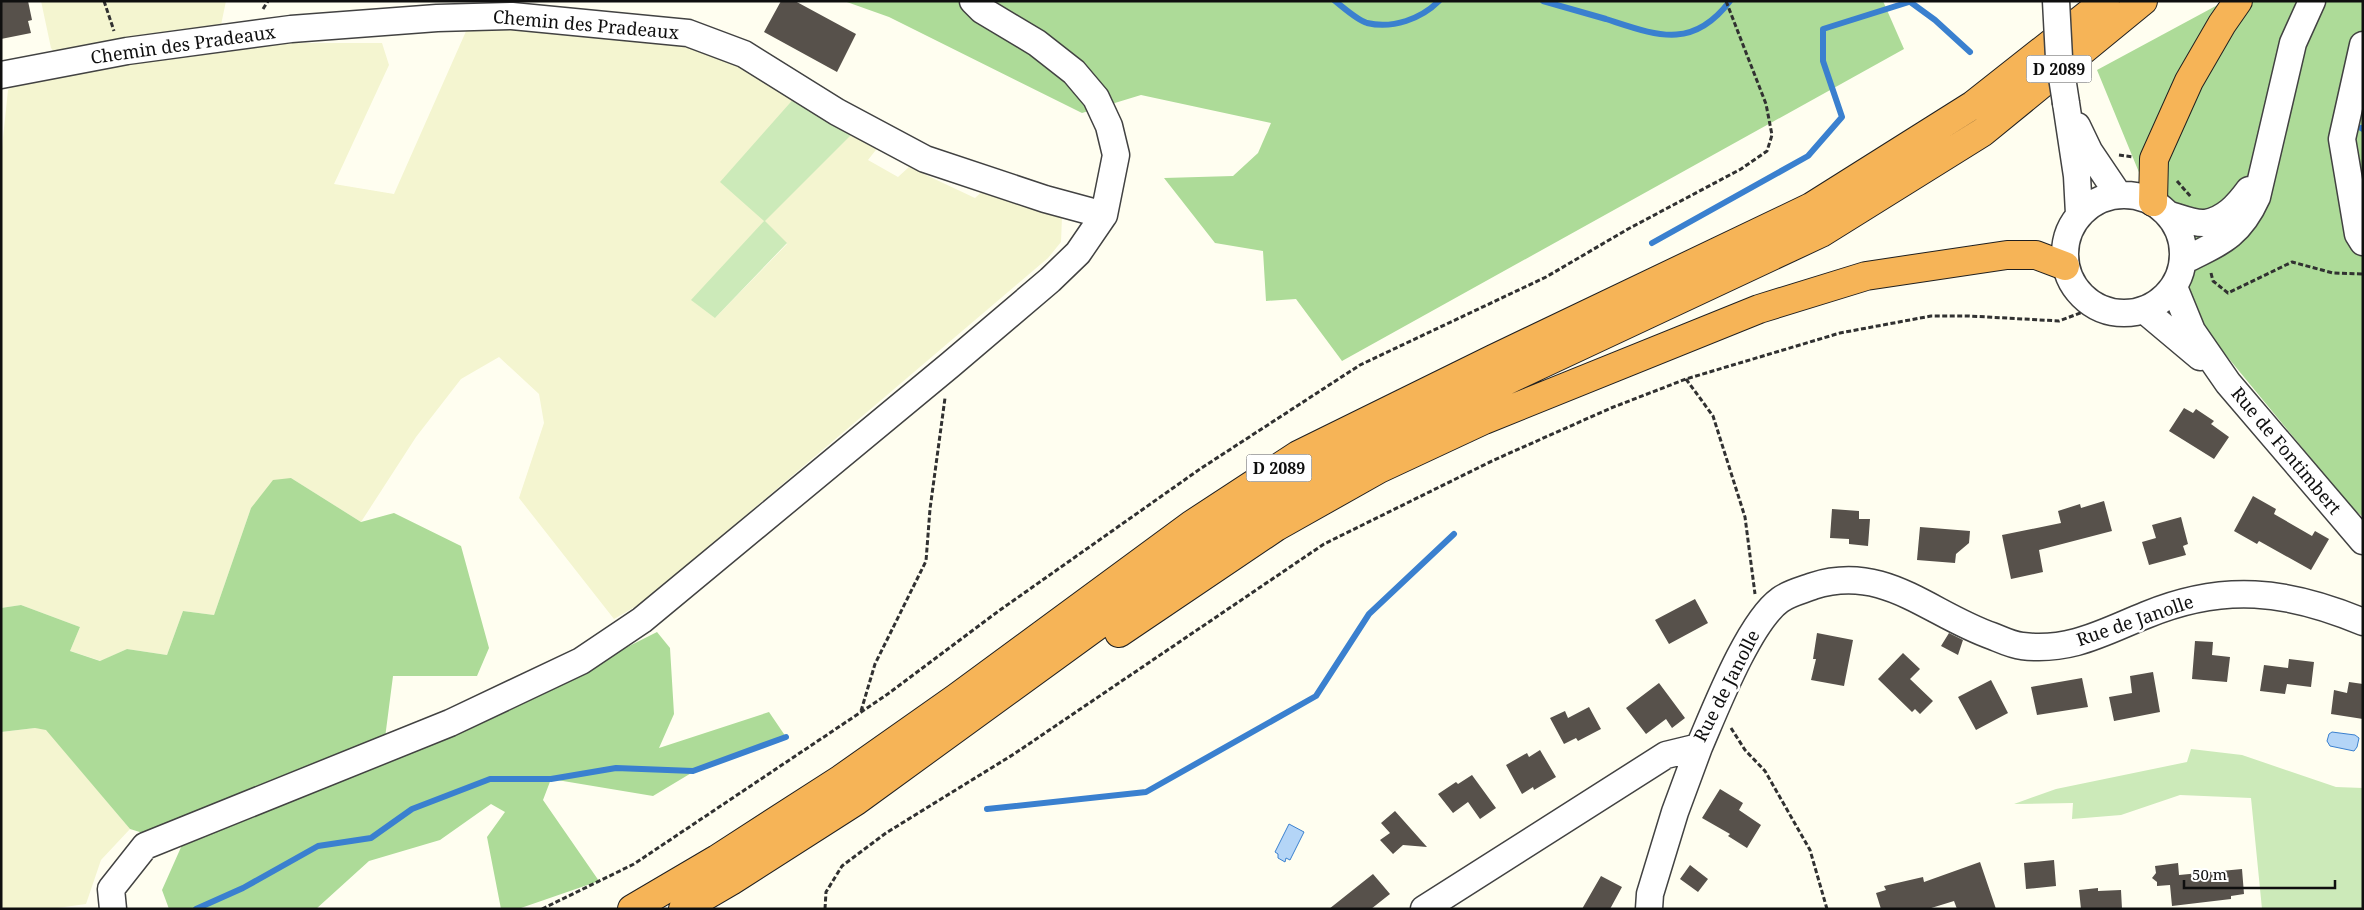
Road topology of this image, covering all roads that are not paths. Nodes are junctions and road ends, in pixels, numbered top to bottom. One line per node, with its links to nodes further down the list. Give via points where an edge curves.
1 (973, 1): 14 (street, via 1074,72 1096,98 1109,126 1116,155)
2 (2056, 1): 9 (street, bridge)
3 (2105, 1): 26 (highway, D 2089, via 1973,105 1811,207 1492,359 1298,456 1191,525 841,779)
4 (2143, 1): 23 (highway, D 2089, via 1983,132 1821,233 1516,376 1310,479 1204,548)
5 (2238, 1): 12 (highway, via 2189,81 2154,160)
6 (2312, 1): 10 (street, via 2293,43)
7 (2363, 45): 15 (street, via 2342,139 2358,234)
8 (1, 75): 14 (street, Chemin des Pradeaux, via 121,53 291,30 437,18 512,16 688,33 744,54 837,112 925,159)
9 (2066, 103): 11 (street, via 2088,151); 13 (street)
10 (2262, 171): 12 (street, via 2238,206 2223,216 2204,223); 16 (street, via 2257,198 2248,218 2226,239)
11 (2118, 194): 12 (street, via 2136,195); 13 (street, via 2097,200)
12 (2161, 209): 16 (street, via 2178,230 2183,245)
13 (2079, 214): 17 (street, via 2069,229 2064,247)
14 (1104, 215): 25 (street, via 1078,253 1050,280 642,620 581,661 450,723 145,846 111,889)
15 (2363, 242)
16 (2183, 261): 18 (street)
17 (2065, 266): 19 (street, via 2071,282 2096,307 2112,312); 23 (highway, via 2036,255 2007,255 1866,276 1759,309 1484,420 1379,469 1276,527 1102,644)
18 (2174, 287): 19 (street, via 2161,301); 20 (street, Rue de Fontimbert, via 2192,331)
19 (2144, 310): 20 (street, Rue de Fontimbert)
20 (2228, 383): 21 (street, Rue de Fontimbert)
21 (2363, 541)
22 (2363, 622): 24 (street, Rue de Janolle, via 2280,596 2235,593 2183,602 2094,638 2054,646 2021,646 1965,627 1898,589 1854,579 1829,581 1780,599 1761,620)
23 (971, 719): 27 (highway, D 2089, via 856,801)
24 (1699, 747): 28 (street, Rue de Janolle, via 1666,755); 29 (street, via 1674,812 1650,894)
25 (113, 909)
26 (632, 909)
27 (683, 909)
28 (1424, 909)
29 (1649, 909)

